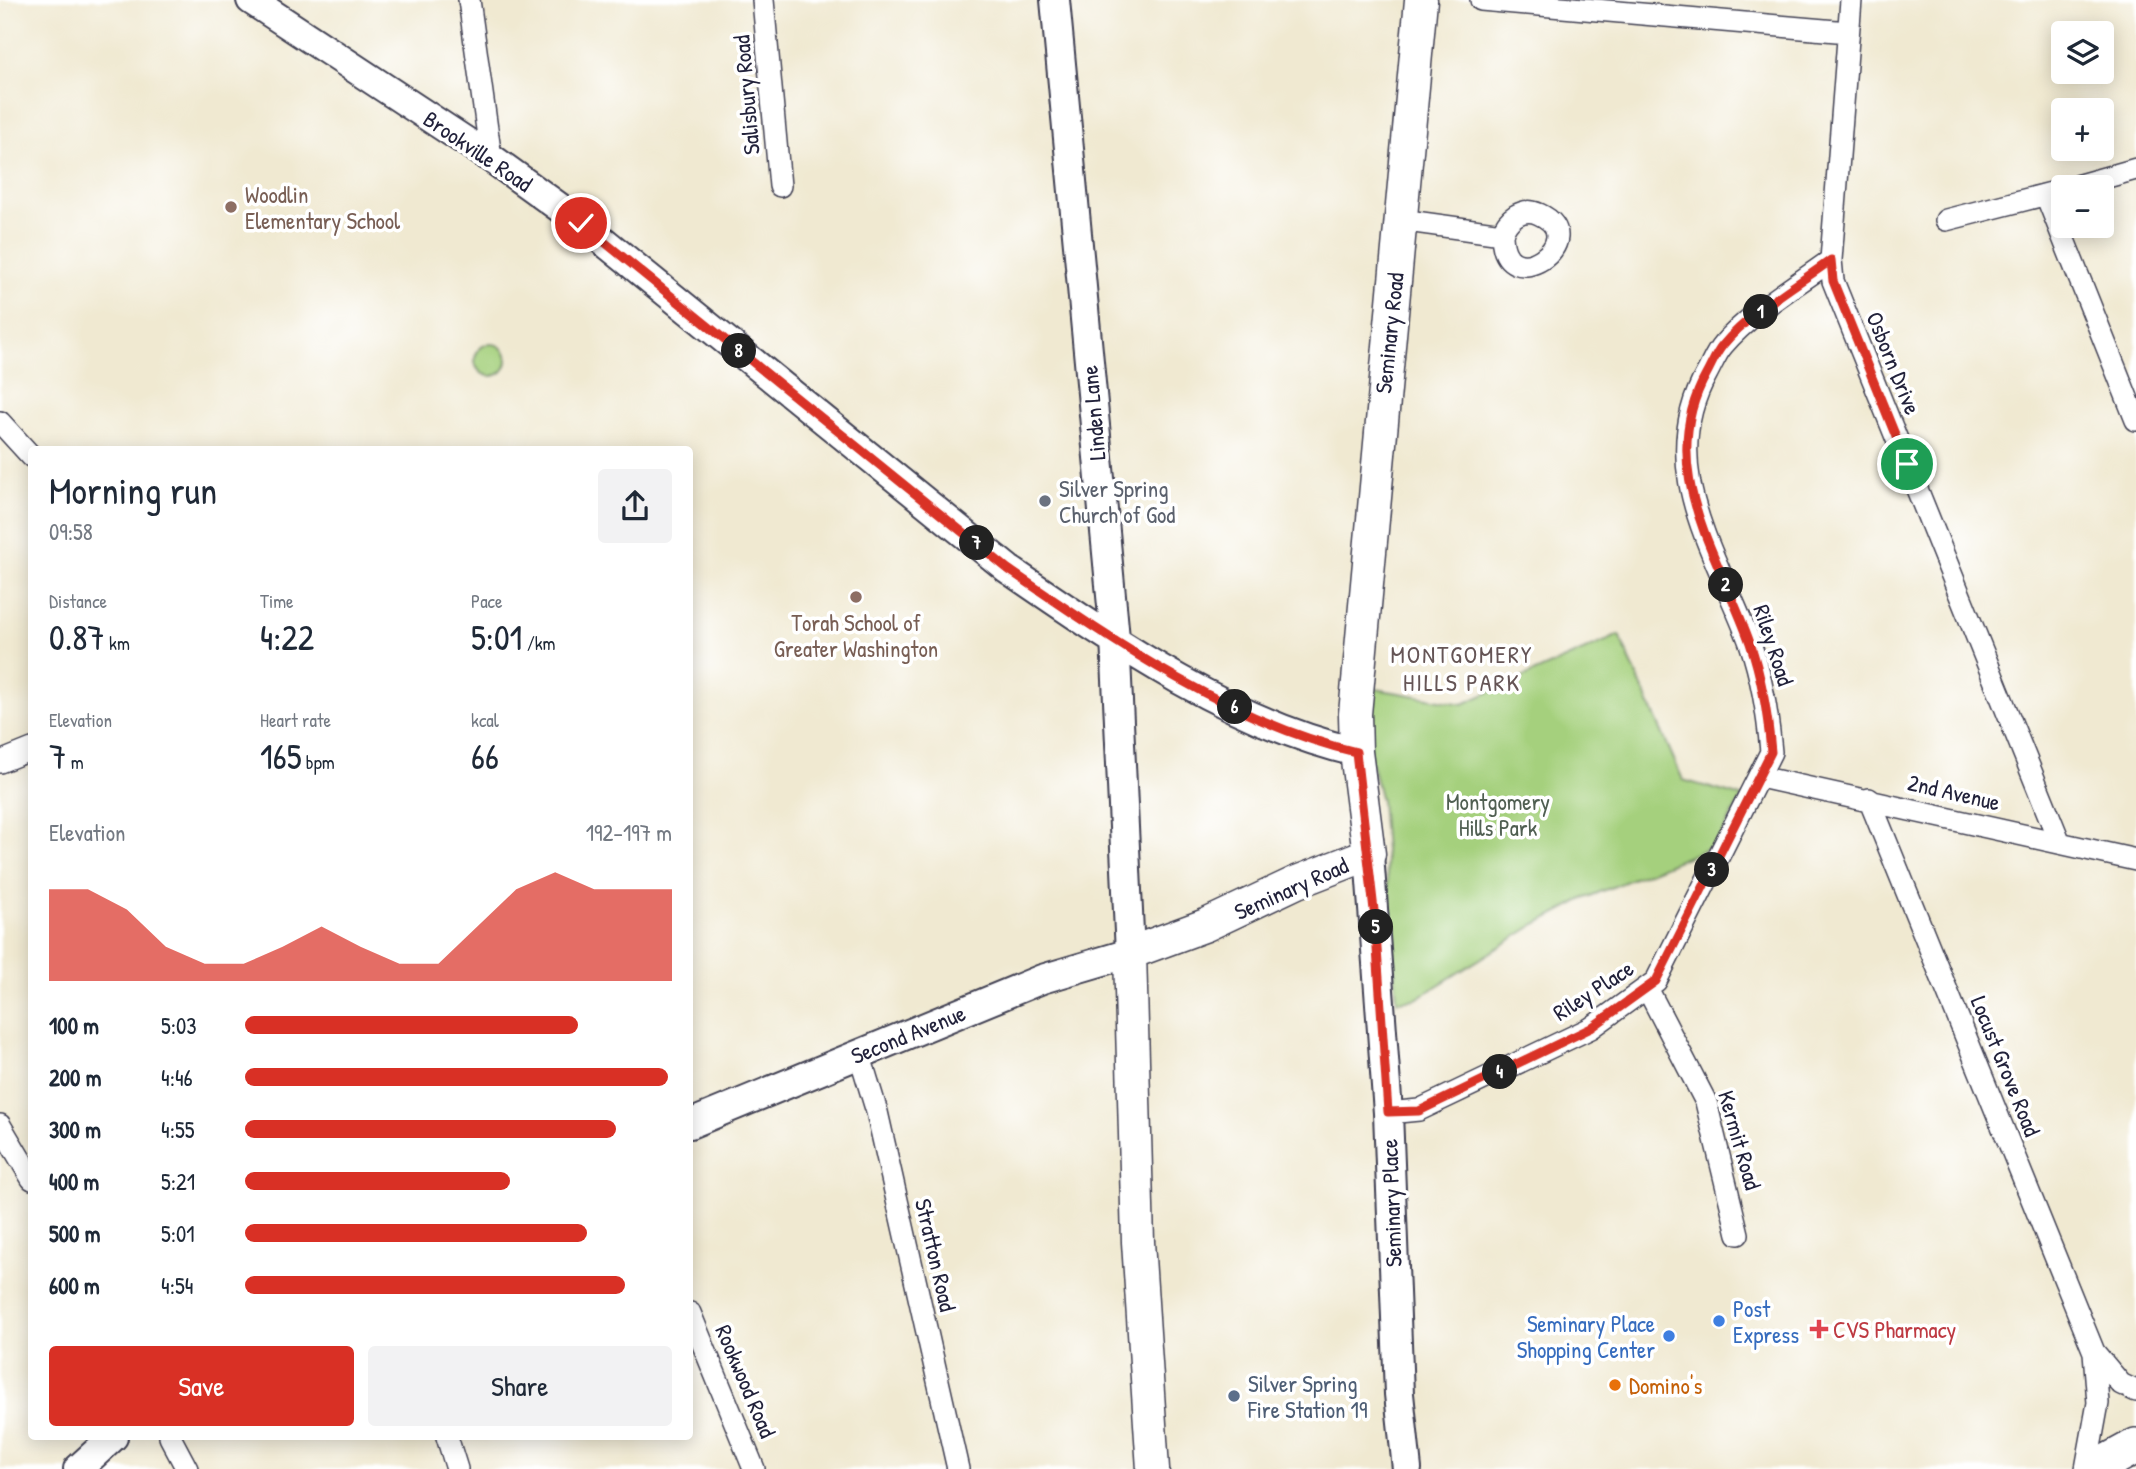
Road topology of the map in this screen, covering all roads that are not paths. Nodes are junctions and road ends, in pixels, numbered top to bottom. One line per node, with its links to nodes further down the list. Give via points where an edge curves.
1 (251, 0): 9 (street, Brookville Road)
2 (469, 0): 9 (street)
3 (764, 0): 12 (street, Salisbury Road)
4 (1055, 0): 22 (street, Linden Lane)
5 (1420, 0): 14 (main road, Seminary Road)
6 (1481, 0): 8 (street)
7 (1851, 0): 8 (street, Osborn Drive)
8 (1848, 32): 18 (street, Osborn Drive)
9 (491, 158): 22 (street, Brookville Road, via 656,282 1008,569)
10 (2136, 169): 11 (street)
11 (2114, 175)
12 (780, 186)
13 (2051, 193): 15 (street)
14 (1400, 220): 16 (street); 24 (main road, Seminary Road, via 1363,612)
15 (1946, 220)
16 (1502, 234)
17 (2071, 238): 19 (street)
18 (1831, 260): 26 (street, Riley Road, via 1723,345 1694,396 1684,441 1693,506 1751,645 1768,716 1771,752); 28 (street, Osborn Drive, via 1833,281)
19 (2136, 420)
20 (0, 422): 21 (street)
21 (28, 453)
22 (1115, 638): 24 (street, Brookville Road, via 1146,662 1278,729); 31 (street, Linden Lane)
23 (28, 751): 25 (street)
24 (1356, 752): 29 (main road, Seminary Road)
25 (0, 762)
26 (1760, 777): 27 (street, 2nd Avenue); 32 (street, Riley Place, via 1656,981)
27 (1869, 799): 28 (street, 2nd Avenue); 40 (street, Locust Grove Road)
28 (2060, 843): 30 (street, 2nd Avenue)
29 (1369, 854): 31 (main road, Seminary Road); 34 (street, Seminary Place)
30 (2136, 860)
31 (1130, 953): 33 (street, Second Avenue, via 1042,979); 51 (main road, via 1138,1242)
32 (1647, 988): 34 (street, Riley Place, via 1591,1028 1469,1087 1410,1113); 38 (street, Kermit Road, via 1706,1102)
33 (859, 1053): 35 (street, Second Avenue); 50 (street, Stratton Road, via 877,1112)
34 (1388, 1112): 52 (street, Seminary Place, via 1399,1394)
35 (693, 1123)
36 (0, 1125): 37 (street)
37 (28, 1172)
38 (1738, 1234)
39 (693, 1320): 49 (street, Rookwood Road)
40 (2094, 1352): 41 (street, Locust Grove Road, via 2121,1384); 53 (street, Locust Grove Road, via 2098,1403)
41 (2136, 1391)
42 (110, 1440): 46 (street)
43 (172, 1440): 47 (street)
44 (448, 1440): 48 (street)
45 (2136, 1446): 54 (main road)
46 (78, 1469)
47 (187, 1469)
48 (457, 1469)
49 (754, 1469)
50 (958, 1469)
51 (1153, 1469)
52 (1407, 1469)
53 (2086, 1469)
54 (2094, 1469)

